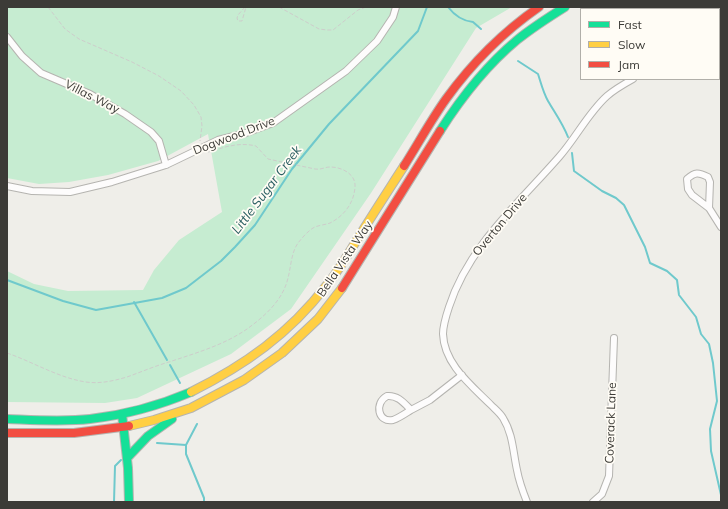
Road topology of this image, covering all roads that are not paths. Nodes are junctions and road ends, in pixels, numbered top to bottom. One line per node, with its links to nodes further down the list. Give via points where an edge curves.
1 (396, 7): 6 (street, Dogwood Drive, via 393,17 377,41 346,71 306,101 273,123 218,140)
2 (539, 7): 14 (main road, Bella Vista Way, via 482,55 458,83 346,258 302,316 246,363 214,382 170,401)
3 (565, 7): 12 (main road, Bella Vista Way, via 518,40 473,85 431,146 346,283 318,319 282,353 244,380)
4 (7, 37): 6 (street, Villas Way, via 41,74 90,94 151,132 159,141)
5 (631, 80): 11 (street, Overton Drive, via 613,91 597,107 560,156 482,244 466,266 451,298 443,334 450,360)
6 (166, 165): 7 (street, Dogwood Drive, via 70,192 32,191)
7 (7, 186)
8 (709, 208): 8 (street, via 710,182 708,177 697,172 687,180 688,189); 9 (street)
9 (721, 227)
10 (614, 338): 21 (street, Coverack Lane, via 609,476 602,494)
11 (462, 375): 13 (street, via 430,400); 20 (street, Overton Drive, via 503,417 512,439 517,471)
12 (191, 408): 16 (main road, Bella Vista Way); 18 (main road, via 159,426 140,442)
13 (411, 410): 13 (street, via 389,420 382,416 379,409 381,401 391,396 398,398)
14 (122, 414): 15 (main road, Bella Vista Way, via 90,419); 16 (main road)
15 (7, 419)
16 (123, 427): 17 (main road, Bella Vista Way, via 74,433); 18 (main road)
17 (7, 433)
18 (128, 457): 19 (main road)
19 (129, 502)
20 (527, 502)
21 (593, 502)

